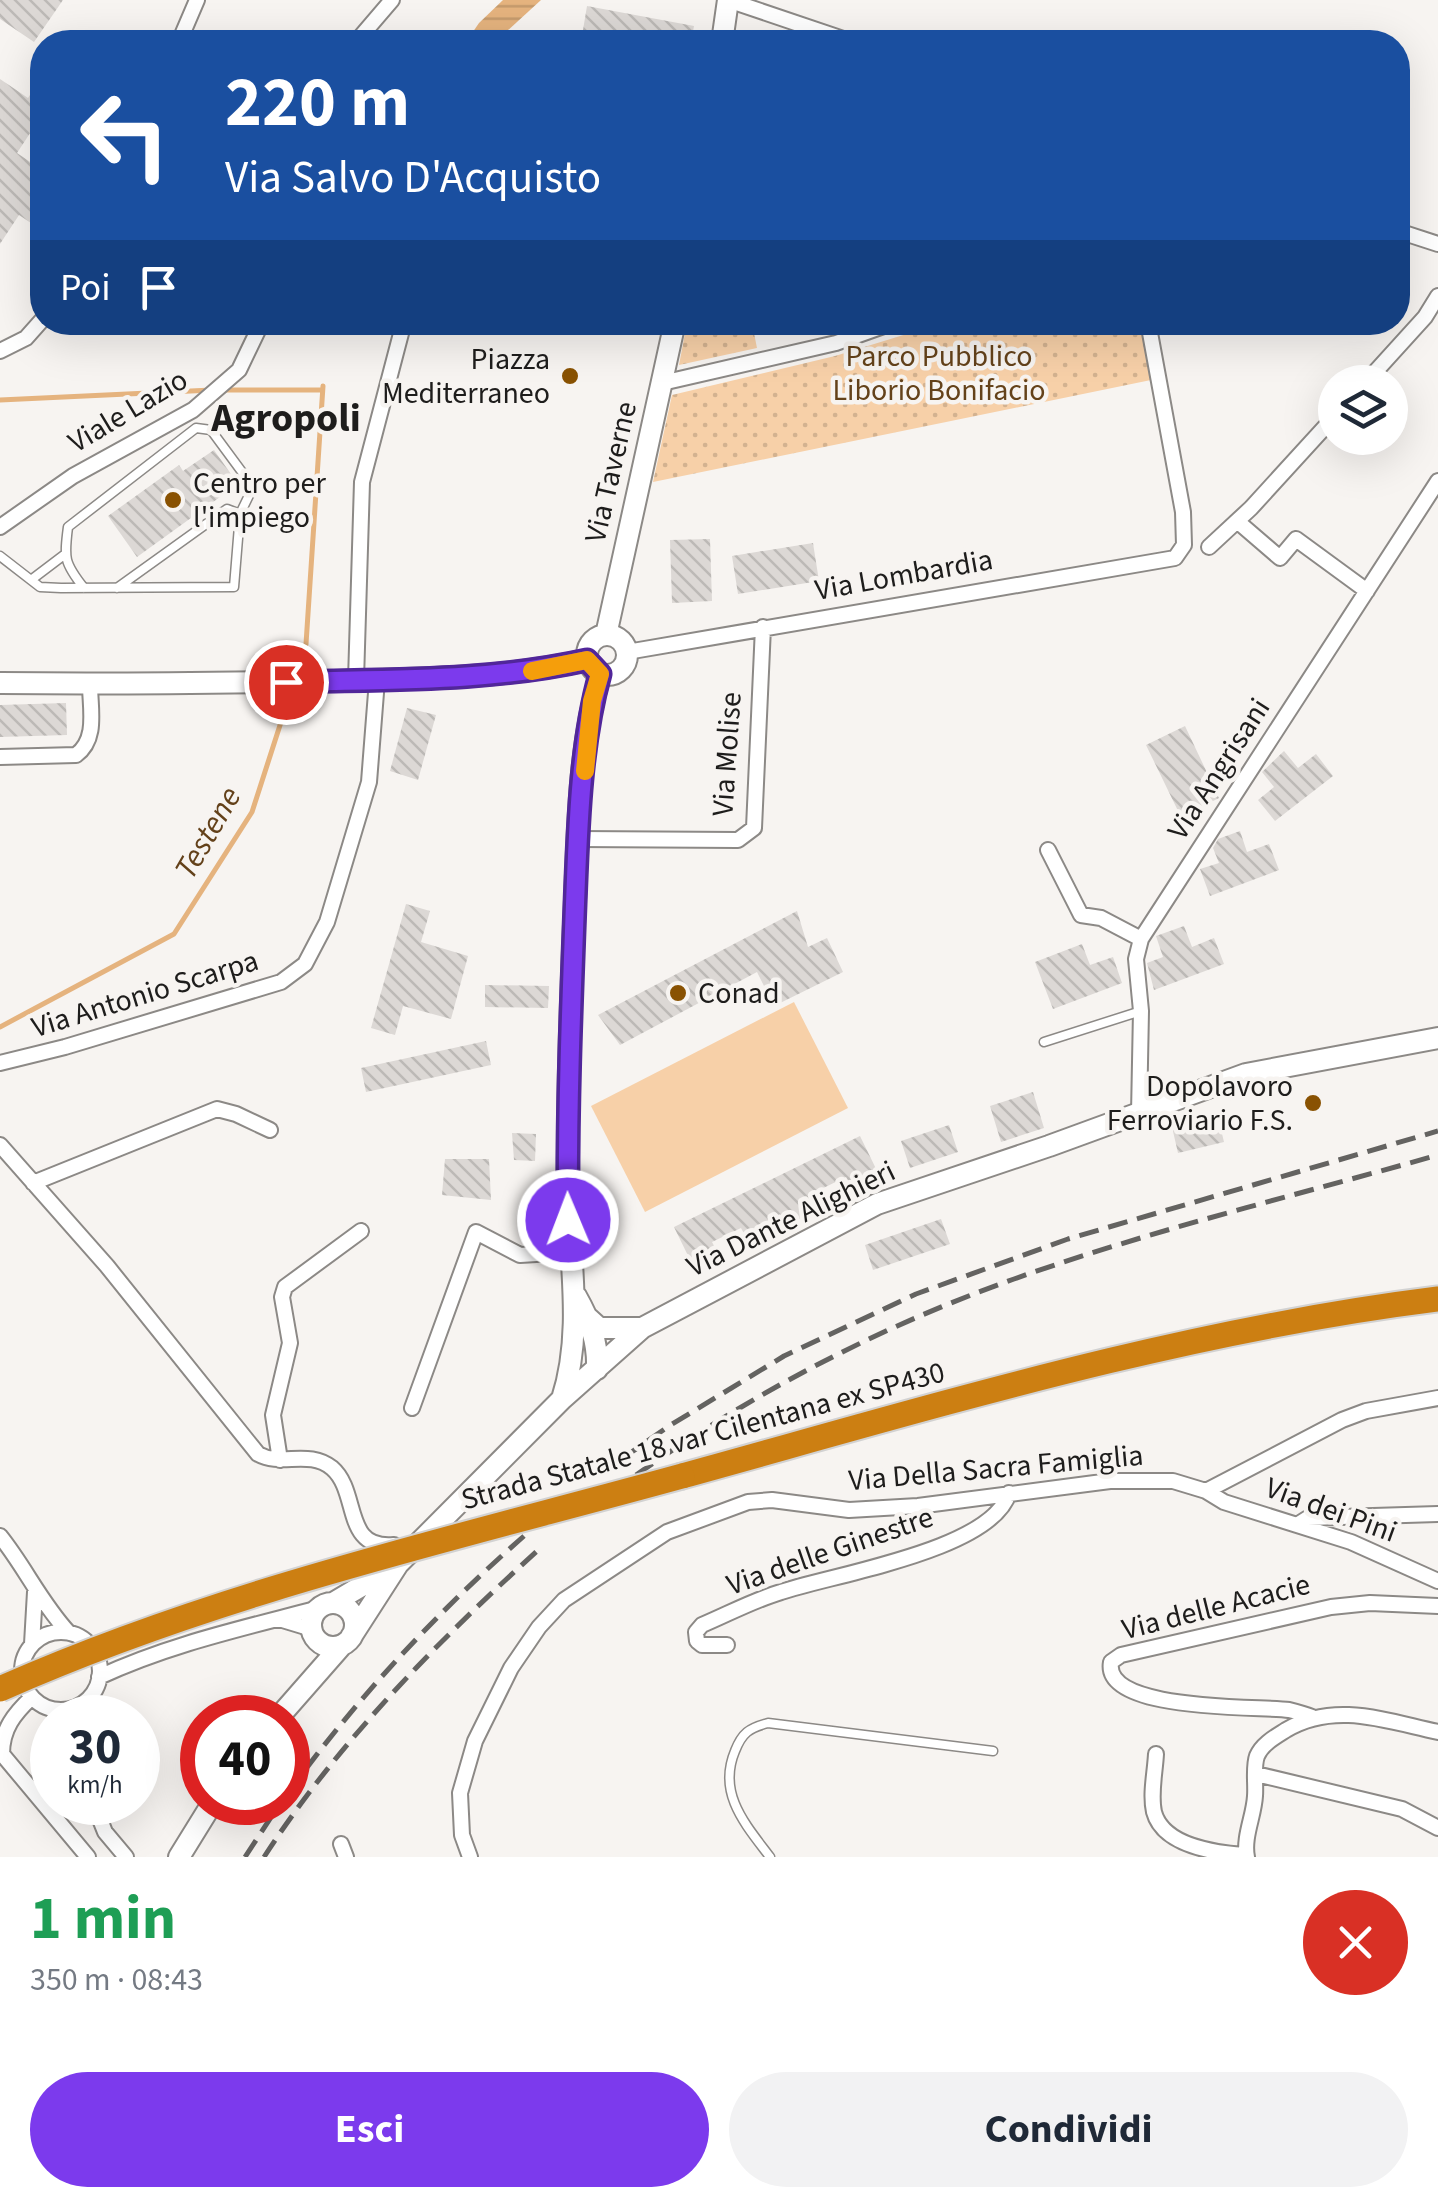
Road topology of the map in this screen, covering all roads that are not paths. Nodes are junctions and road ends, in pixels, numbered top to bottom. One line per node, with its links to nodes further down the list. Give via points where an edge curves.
1 (197, 0): 4 (street)
2 (389, 0): 5 (street)
3 (728, 0): 6 (street); 7 (street)
4 (184, 30)
5 (365, 30)
6 (724, 30)
7 (817, 30)
8 (1410, 236): 9 (street)
9 (1438, 244)
10 (1438, 296): 18 (street)
11 (30, 334): 17 (street)
12 (256, 335): 24 (street, Viale Lazio, via 239,370 193,410 73,476)
13 (401, 335): 36 (street, Via Antonio Scarpa, via 362,482)
14 (672, 335): 19 (street, Via Taverne)
15 (860, 335): 19 (street)
16 (1150, 335): 32 (street, Via Lombardia, via 1184,512 1184,545 1175,558)
17 (0, 351)
18 (1382, 365)
19 (662, 383): 33 (street, Via Taverne)
20 (1318, 434): 23 (street)
21 (1438, 481): 31 (street, Via Angrisani)
22 (240, 514): 26 (lane, via 253,488 211,430 196,428 68,527); 30 (lane, via 227,509); 30 (lane, via 234,587)
23 (1237, 521): 25 (street); 31 (street, via 1280,558 1296,539)
24 (0, 527)
25 (1209, 547)
26 (64, 555): 28 (lane); 29 (lane)
27 (0, 556): 28 (lane)
28 (31, 580): 29 (lane, via 40,587)
29 (84, 588): 30 (lane)
30 (117, 588)
31 (1367, 591): 42 (street, Via Angrisani)
32 (762, 628): 34 (street, Via Lombardia); 40 (street, Via Molise, via 754,828 738,840)
33 (606, 635): 34 (street); 35 (street, via 590,643)
34 (627, 652): 35 (street, via 622,669 612,675)
35 (593, 667): 36 (street); 40 (street)
36 (361, 680): 38 (street); 46 (street, Via Antonio Scarpa, via 369,782 327,922 305,964 281,982)
37 (0, 683): 38 (street)
38 (90, 684): 39 (street, via 86,748 76,755)
39 (0, 757)
40 (578, 838): 52 (street)
41 (1048, 850): 42 (street, via 1081,915)
42 (1141, 939): 43 (street, via 1136,959)
43 (1142, 1012): 45 (lane); 47 (street)
44 (1438, 1038): 47 (street, Via Dante Alighieri, via 1246,1074)
45 (1044, 1042)
46 (0, 1063)
47 (1138, 1114): 56 (street, Via Dante Alighieri, via 877,1204)
48 (270, 1130): 50 (street, via 217,1109)
49 (3, 1154): 50 (street)
50 (33, 1182): 62 (street, via 258,1454)
51 (362, 1231): 62 (street, via 285,1287 290,1343 273,1415)
52 (568, 1252): 53 (street); 61 (street, via 520,1255 476,1232)
53 (576, 1296): 55 (street); 57 (street)
54 (1438, 1299): 84 (highway, Strada Statale 18 var Cilentana ex SP430, bridge, via 1138,1353 682,1476 288,1585 151,1628)
55 (588, 1318): 56 (street, via 599,1328); 58 (street)
56 (642, 1328): 58 (street, Via Dante Alighieri)
57 (572, 1332): 58 (street, via 580,1355); 60 (street)
58 (597, 1369): 60 (street, Via Dante Alighieri)
59 (1438, 1398): 63 (street, via 1366,1410)
60 (562, 1399): 68 (street, Via Dante Alighieri)
61 (412, 1408)
62 (280, 1460): 68 (street, via 320,1461 335,1471 368,1542)
63 (1206, 1491): 64 (street, Via Della Sacra Famiglia, via 1173,1481 1126,1481); 66 (street, Via dei Pini)
64 (1009, 1493): 79 (street, Via delle Ginestre, via 994,1518 920,1556 778,1592 696,1632 702,1645); 103 (street, Via Della Sacra Famiglia, via 850,1510 748,1502 667,1532 606,1570 539,1627 476,1740 460,1792)
65 (1438, 1514): 66 (street, via 1308,1518)
66 (1296, 1525): 70 (street, Via dei Pini)
67 (0, 1536): 71 (street)
68 (420, 1542): 69 (street, Via Dante Alighieri)
69 (398, 1564): 72 (street); 77 (street)
70 (1438, 1581)
71 (35, 1592): 75 (street); 78 (street)
72 (326, 1606): 74 (street); 76 (street, via 313,1617); 77 (street, via 350,1612 355,1624)
73 (1438, 1606): 89 (street, Via delle Acacie, via 1331,1607 1112,1662 1115,1682 1138,1694)
74 (278, 1619): 76 (street); 81 (street)
75 (69, 1633): 78 (street); 80 (street)
76 (315, 1635): 77 (street, via 330,1646); 83 (street)
77 (347, 1641): 83 (street)
78 (32, 1644): 85 (street, via 22,1676)
79 (727, 1644)
80 (94, 1650): 81 (street); 82 (street)
81 (144, 1656): 82 (street)
82 (99, 1677): 86 (street)
83 (310, 1679): 87 (street)
84 (0, 1689)
85 (31, 1695)
86 (91, 1695)
87 (297, 1695)
88 (30, 1699): 94 (street, via 2,1738 2,1754)
89 (1312, 1717): 90 (street, via 1360,1715); 93 (street, via 1268,1742 1257,1757)
90 (1438, 1732)
91 (993, 1751): 104 (lane, via 768,1723 752,1728 741,1736 729,1766 729,1792)
92 (1156, 1754): 99 (street, via 1154,1814 1162,1829 1188,1844)
93 (1256, 1774): 98 (street, via 1402,1810); 99 (street)
94 (30, 1788)
95 (61, 1825): 100 (street)
96 (102, 1825): 101 (street)
97 (198, 1825): 102 (street)
98 (1438, 1828)
99 (1246, 1856)
100 (88, 1857)
101 (126, 1857)
102 (179, 1857)
103 (470, 1857)
104 (770, 1857)

